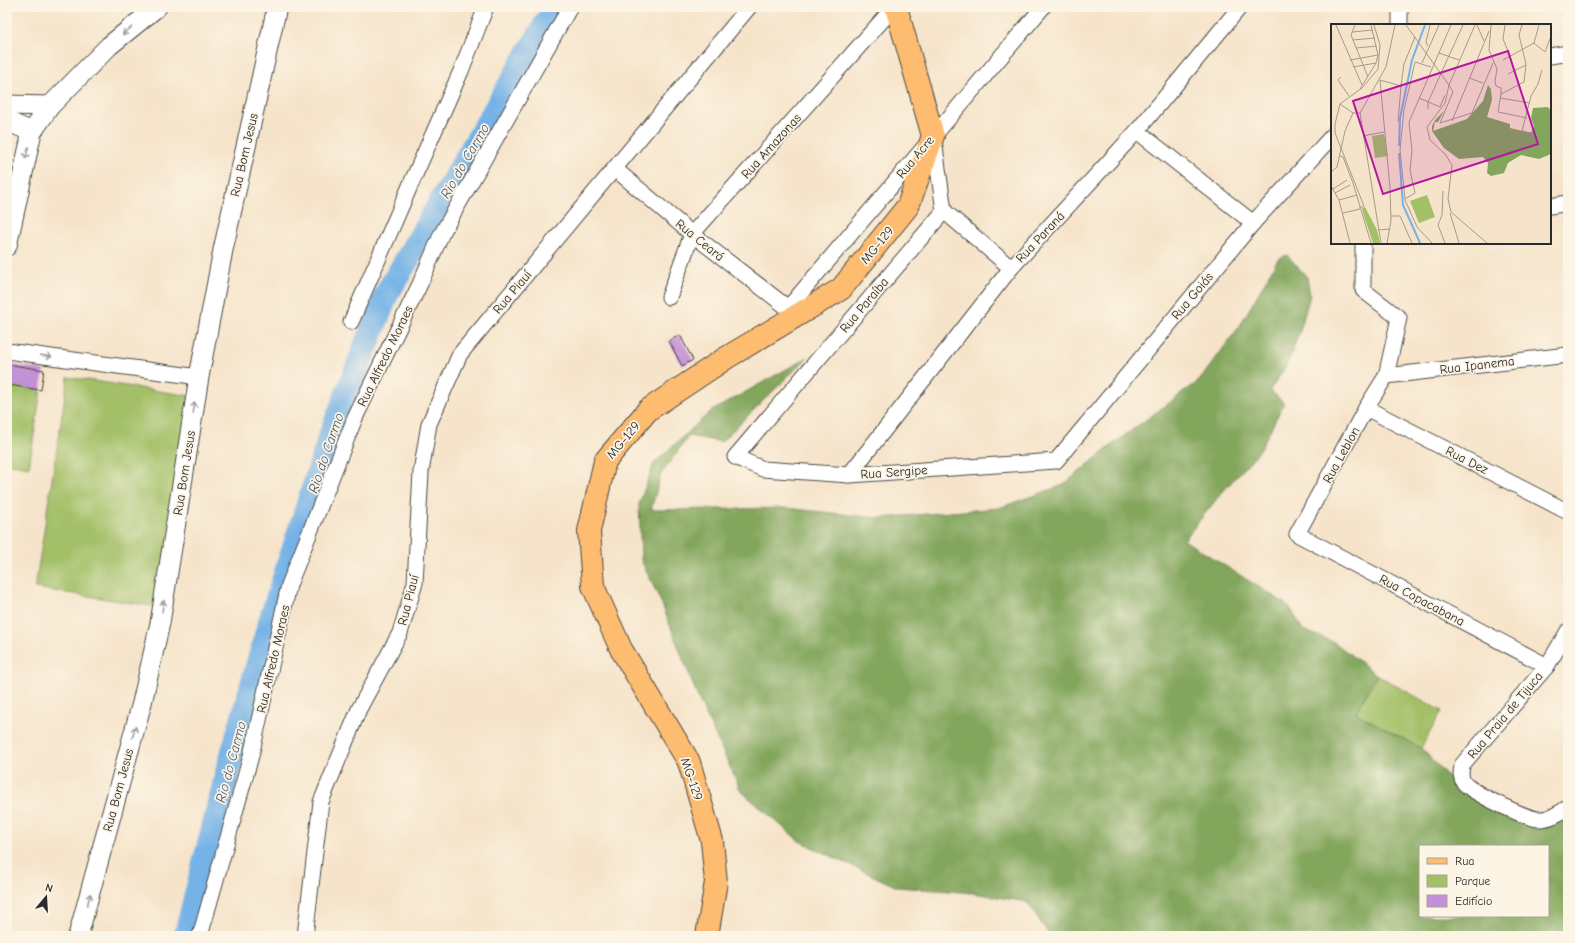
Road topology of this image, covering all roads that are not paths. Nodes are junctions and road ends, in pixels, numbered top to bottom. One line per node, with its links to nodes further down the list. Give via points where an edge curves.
1 (157, 7): 14 (street, one-way to 14, via 109,46)
2 (277, 7): 35 (street, Rua Bom Jesus, via 223,250)
3 (486, 7): 31 (street, via 461,71)
4 (570, 7): 46 (street, Rua Alfredo Moraes, via 441,235 355,418 290,585 251,756)
5 (749, 7): 20 (street, Rua Piauí)
6 (895, 7): 18 (main road); 25 (street, Rua Amazonas)
7 (1043, 7): 18 (street, Rua Acre)
8 (1240, 7): 16 (street, Rua Paraná)
9 (1400, 7): 10 (street)
10 (1400, 24)
11 (1568, 53): 12 (street)
12 (1551, 56)
13 (7, 105): 14 (street)
14 (50, 106): 17 (street)
15 (7, 121): 17 (street)
16 (1137, 131): 24 (street); 28 (street, Rua Paraná)
17 (32, 132): 27 (street, one-way to 27)
18 (933, 136): 23 (street); 30 (street, Rua Acre); 48 (main road, MG-129 / MG-129, via 908,206 841,289 726,358 648,410 605,461 589,531 593,586 620,649 689,762 712,841 716,882)
19 (1331, 137): 24 (street, Rua Goiás)
20 (615, 169): 25 (street, Rua Ceará); 47 (street, Rua Piauí, via 460,354 429,424 421,472 415,583 400,634 359,708 321,802)
21 (1568, 203): 22 (street)
22 (1551, 206)
23 (944, 211): 28 (street); 37 (street, Rua Paraíba)
24 (1253, 223): 38 (street, Rua Goiás)
25 (692, 234): 29 (street, Rua Amazonas); 30 (street, Rua Ceará)
26 (1363, 244): 34 (street, Rua Leblon, via 1363,290 1399,318)
27 (7, 246)
28 (1011, 268): 39 (street, Rua Paraná)
29 (669, 297)
30 (788, 308)
31 (351, 322)
32 (7, 351): 35 (street, one-way to 35)
33 (1568, 355): 34 (street, Rua Ipanema)
34 (1386, 376): 36 (street, Rua Leblon)
35 (199, 377): 45 (street, Rua Bom Jesus, one-way to 35, via 142,703 160,623)
36 (1366, 408): 40 (street, Rua Dez); 41 (street, Rua Leblon)
37 (735, 457): 39 (street, Rua Sergipe, via 763,470)
38 (1056, 461): 39 (street, Rua Sergipe)
39 (849, 475)
40 (1568, 512)
41 (1298, 534): 43 (street, Rua Copacabana)
42 (1568, 631): 43 (street, Rua Praia de Tijuca)
43 (1547, 666): 44 (street, Rua Praia de Tijuca, via 1462,765 1460,775 1465,784 1474,790 1514,812 1530,817 1540,819 1556,815)
44 (1568, 807)
45 (78, 936)
46 (200, 936)
47 (305, 936)
48 (707, 936)

